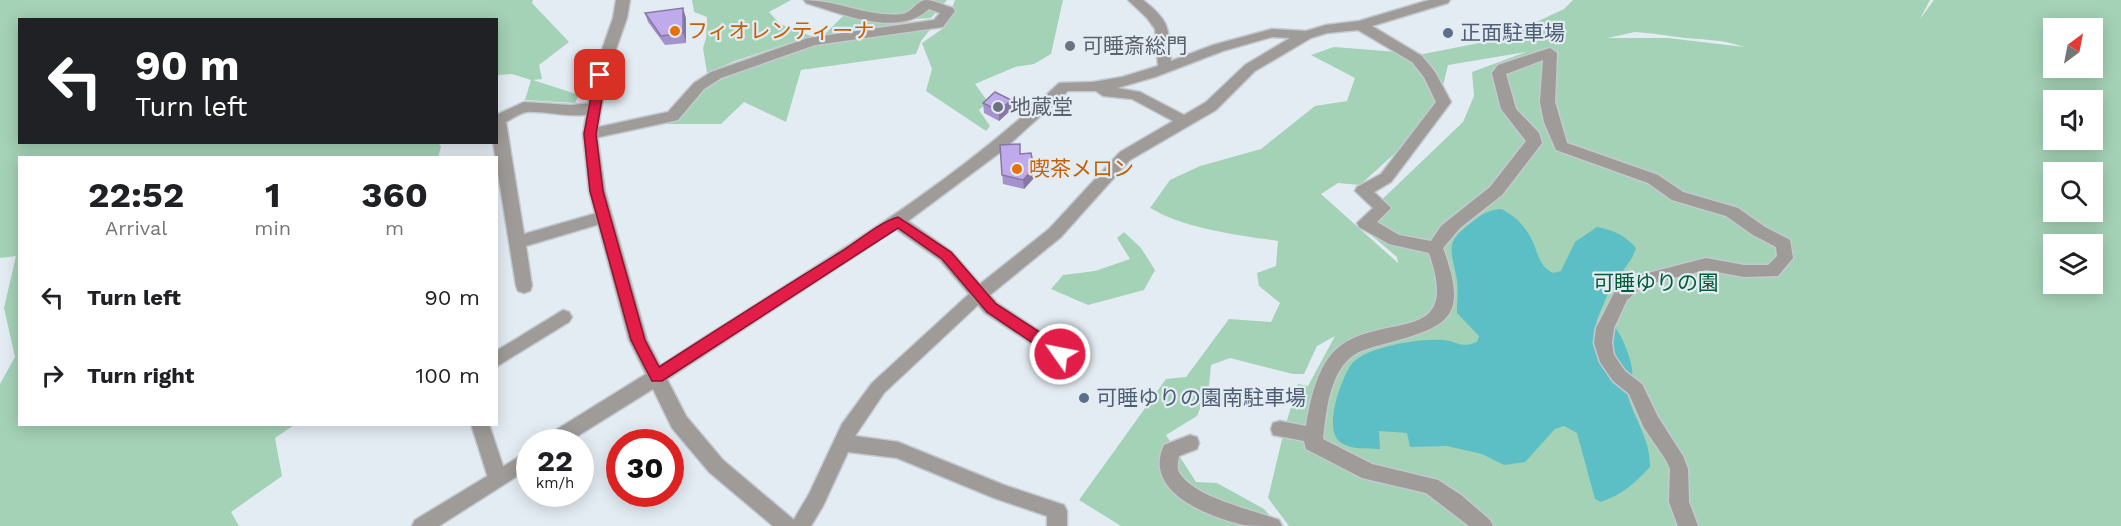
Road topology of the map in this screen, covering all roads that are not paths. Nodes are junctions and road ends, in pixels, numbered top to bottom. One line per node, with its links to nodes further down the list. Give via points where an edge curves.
1 (623, 0): 9 (street)
2 (811, 0): 11 (street, via 861,14 901,18 912,17 927,4 948,11 938,24 813,41 716,75 699,86 673,116)
3 (1135, 0): 7 (street, via 1158,22 1163,33)
4 (1443, 0): 5 (street)
5 (1360, 25): 6 (street); 17 (street, via 1417,59 1444,102 1386,178 1363,191 1383,208 1365,223 1395,240)
6 (1306, 35): 7 (street, via 1272,33); 10 (street, via 1250,68 1211,106)
7 (1166, 68): 8 (street)
8 (1093, 87): 10 (street, via 1135,95); 15 (street, via 1064,86 971,169)
9 (594, 108): 11 (street); 13 (street, via 524,107 498,120)
10 (1186, 122): 19 (street, via 1125,156 1055,233)
11 (590, 134): 12 (street)
12 (604, 217): 16 (street); 23 (street, via 638,340)
13 (513, 218): 14 (street); 16 (street)
14 (498, 222)
15 (898, 222): 19 (street, via 946,256); 23 (street)
16 (517, 242): 18 (street)
17 (1435, 248): 27 (street, via 1442,264 1447,298 1444,312 1438,319 1360,344 1341,355 1325,385); 38 (street, via 1440,236 1494,192 1534,143 1534,137 1507,110 1499,73 1503,68 1550,53 1547,98 1561,146 1653,179 1678,196 1732,212 1784,244 1785,258 1772,270 1744,272 1706,264 1635,283 1621,296 1606,323 1606,357 1619,376 1636,389 1674,456 1679,502)
18 (524, 286)
19 (978, 295): 21 (street); 28 (street, via 878,388)
20 (563, 317): 22 (street)
21 (1060, 354)
22 (498, 359)
23 (657, 377): 25 (street); 33 (street, via 679,422 717,466)
24 (481, 426): 31 (street)
25 (574, 429)
26 (1280, 429): 27 (street)
27 (1314, 435): 37 (street, via 1313,443 1369,472 1431,486)
28 (843, 443): 34 (street); 35 (street, via 898,450 1001,492 1045,505 1057,511)
29 (1190, 443): 36 (street, via 1171,451 1166,461 1172,480 1202,501)
30 (516, 466): 31 (street)
31 (497, 478): 32 (street)
32 (422, 526)
33 (788, 526)
34 (800, 526)
35 (1058, 526)
36 (1272, 526)
37 (1483, 526)
38 (1688, 526)

